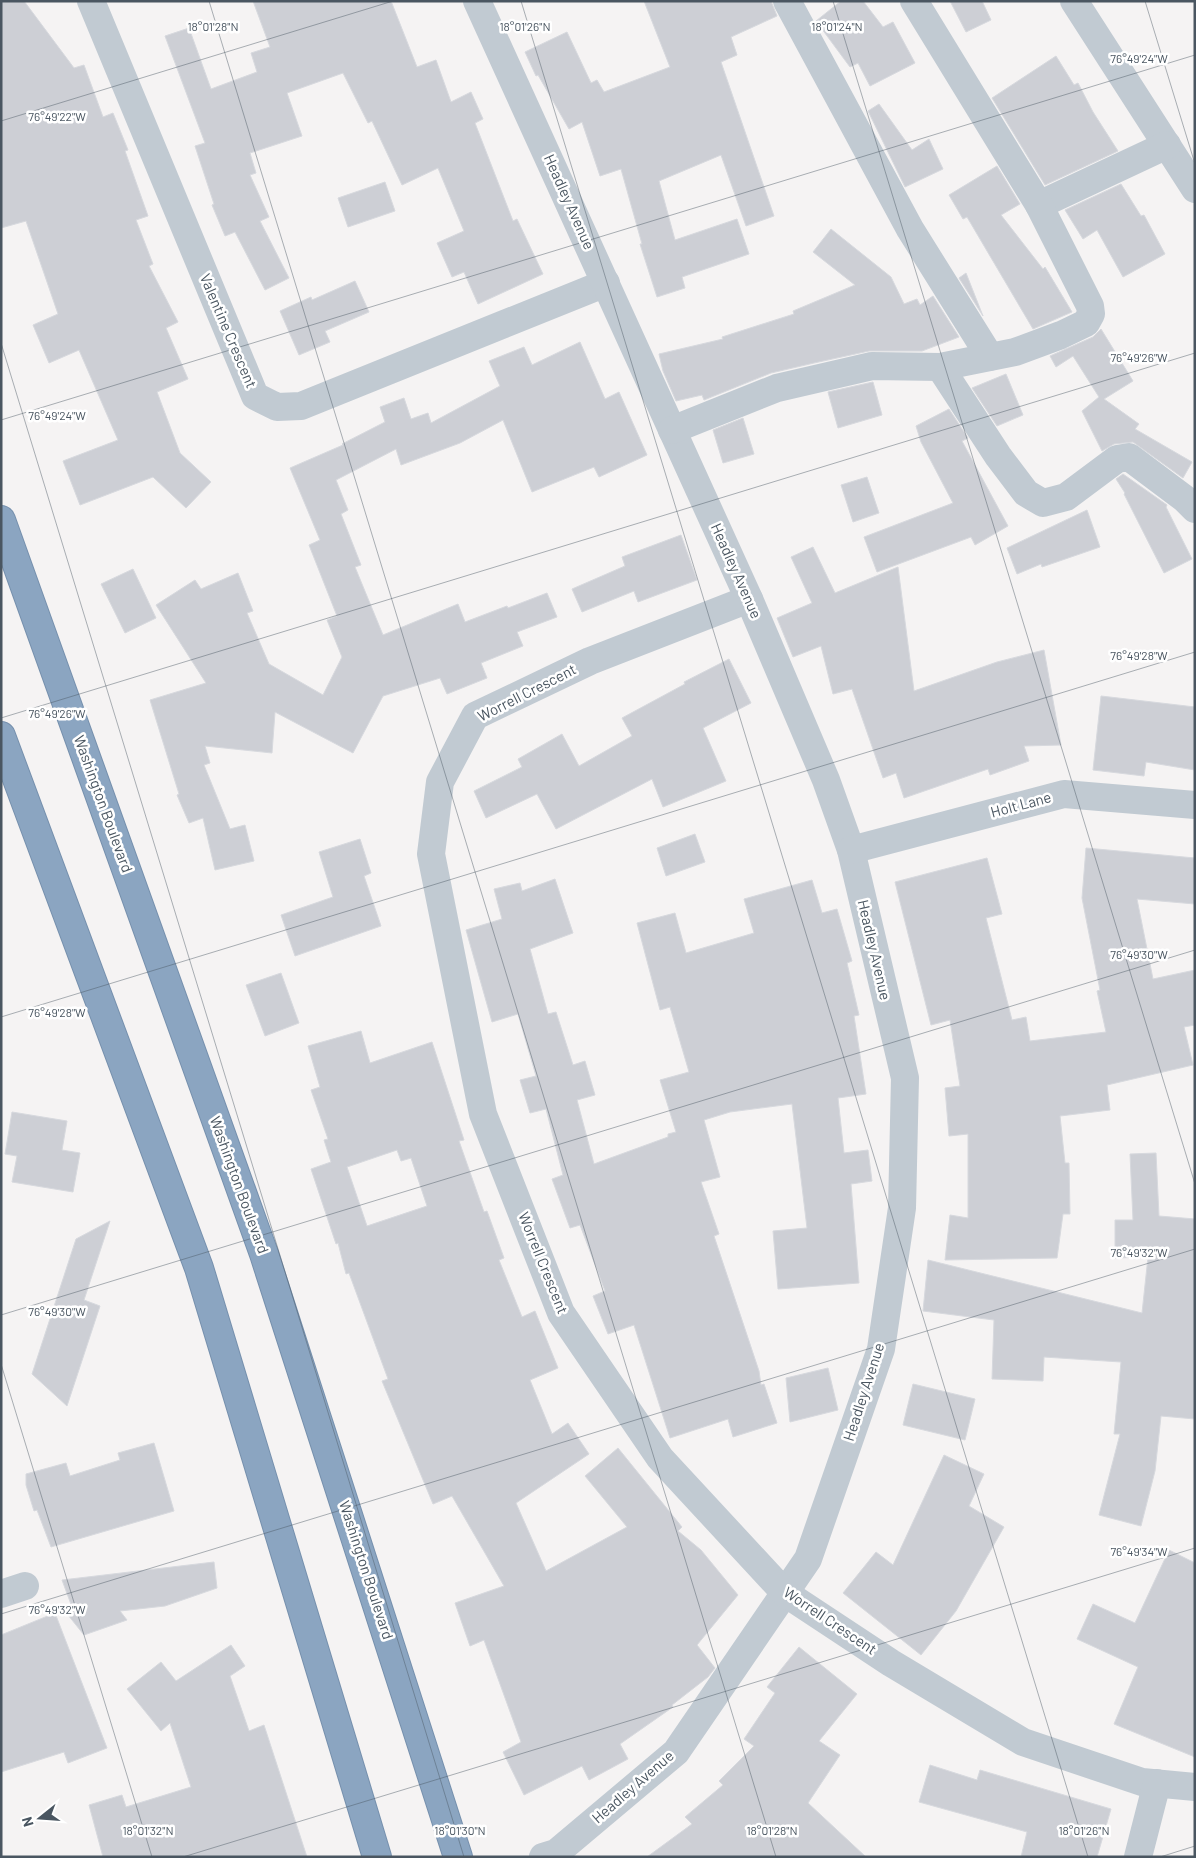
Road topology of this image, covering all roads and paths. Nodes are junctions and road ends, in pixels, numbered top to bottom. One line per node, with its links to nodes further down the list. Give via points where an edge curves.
1 (92, 1): 9 (street, Valentine Crescent, via 255,396 277,407 301,406)
2 (478, 1): 9 (street, Headley Avenue)
3 (787, 1): 10 (street, via 910,229)
4 (914, 1): 8 (street)
5 (1074, 1): 6 (street)
6 (1166, 145): 7 (street); 8 (street)
7 (1195, 189)
8 (1039, 205): 10 (street, via 1090,306 1090,314 1086,323 1061,335 1015,352)
9 (606, 283): 12 (street, Headley Avenue)
10 (990, 357): 11 (street)
11 (940, 367): 12 (street, via 872,366 777,388); 13 (street, via 998,456 1026,493 1043,504 1066,497 1117,459 1129,457)
12 (672, 430): 15 (street, Headley Avenue)
13 (1195, 509)
14 (1, 520): 23 (highway, Washington Boulevard, via 264,1254)
15 (749, 599): 18 (street, Headley Avenue, via 826,780); 19 (street, Worrell Crescent, via 590,661 475,716 440,782 431,854 484,1114 561,1313 660,1458)
16 (1, 736): 22 (highway, via 199,1268)
17 (1195, 805): 18 (street, Holt Lane, via 1064,794)
18 (850, 850): 19 (street, Headley Avenue, via 904,1078 902,1208 881,1349 808,1559)
19 (785, 1593): 20 (street, Worrell Crescent, via 891,1663 1023,1742 1142,1782); 24 (street, Headley Avenue, via 676,1752 556,1853)
20 (1156, 1783): 21 (street, Worrell Crescent); 25 (street)
21 (1195, 1787)
22 (377, 1857)
23 (458, 1857)
24 (543, 1857)
25 (1138, 1857)

